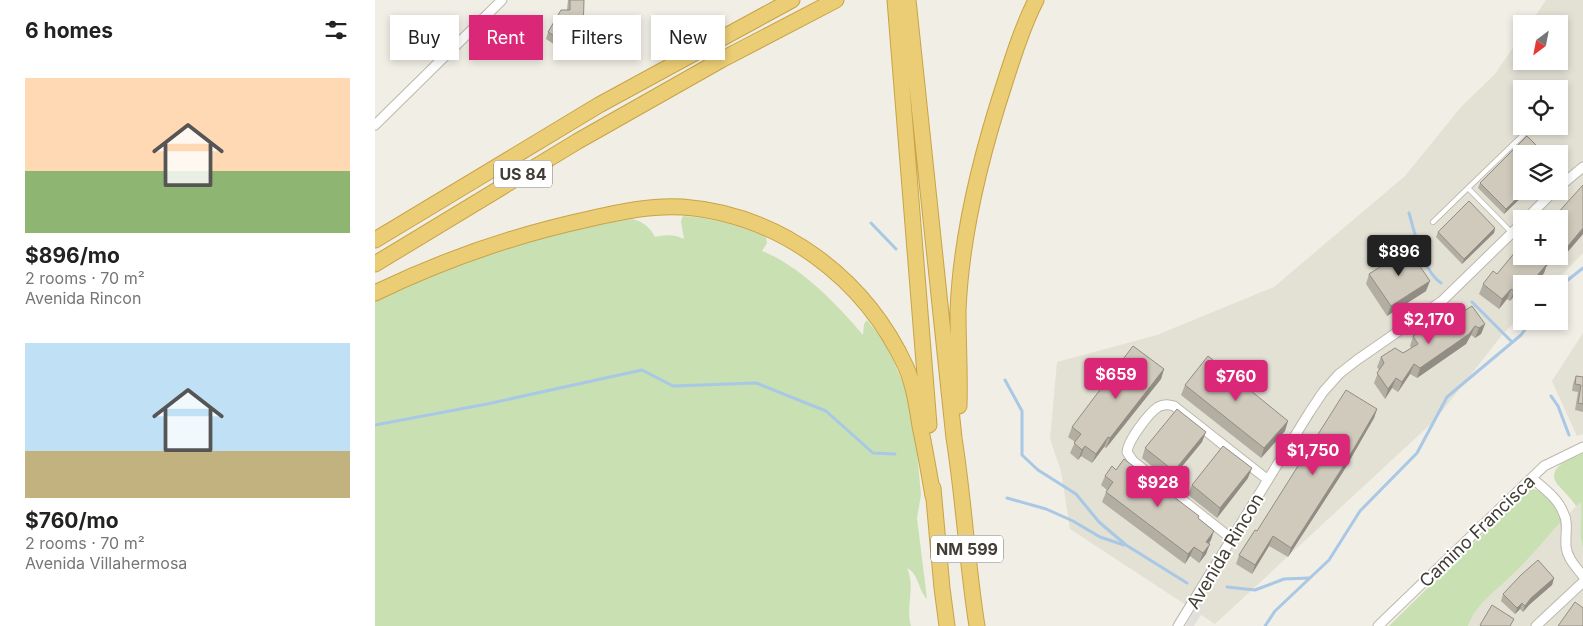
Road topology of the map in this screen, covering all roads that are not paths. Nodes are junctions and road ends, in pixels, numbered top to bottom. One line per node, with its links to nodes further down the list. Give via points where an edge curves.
1 (501, 0): 7 (street)
2 (792, 0): 16 (highway, US 84, via 599,105)
3 (835, 0): 17 (highway, US 84, via 578,141)
4 (895, 0): 23 (highway)
5 (908, 0): 20 (highway)
6 (1036, 0): 20 (highway, via 997,106 969,222 959,311)
7 (375, 125)
8 (1523, 135): 11 (lane)
9 (1583, 167): 10 (street)
10 (1568, 180)
11 (1468, 188): 14 (lane); 15 (lane)
12 (1545, 200): 13 (street)
13 (1535, 210)
14 (1433, 222)
15 (1512, 233): 22 (street, Avenida Rincon, via 1442,301 1339,374 1317,402)
16 (375, 240)
17 (375, 264)
18 (375, 293): 23 (highway, via 498,244 611,214 682,207 725,214 759,225 807,250 845,280 894,344 914,390)
19 (1583, 447): 21 (street, Camino Francisca, via 1544,466)
20 (959, 473): 28 (highway, NM 599)
21 (1532, 478): 25 (street, via 1556,499 1564,512 1566,547); 30 (street, Camino Francisca)
22 (1268, 480): 24 (street, Avenida Rincon); 24 (street, via 1174,406 1164,404 1157,408 1131,439 1127,452 1133,461)
23 (933, 496): 27 (highway, NM 599)
24 (1232, 539): 29 (street, Avenida Rincon)
25 (1583, 576)
26 (1583, 582): 31 (street)
27 (947, 626)
28 (977, 626)
29 (1178, 626)
30 (1378, 626)
31 (1536, 626)

